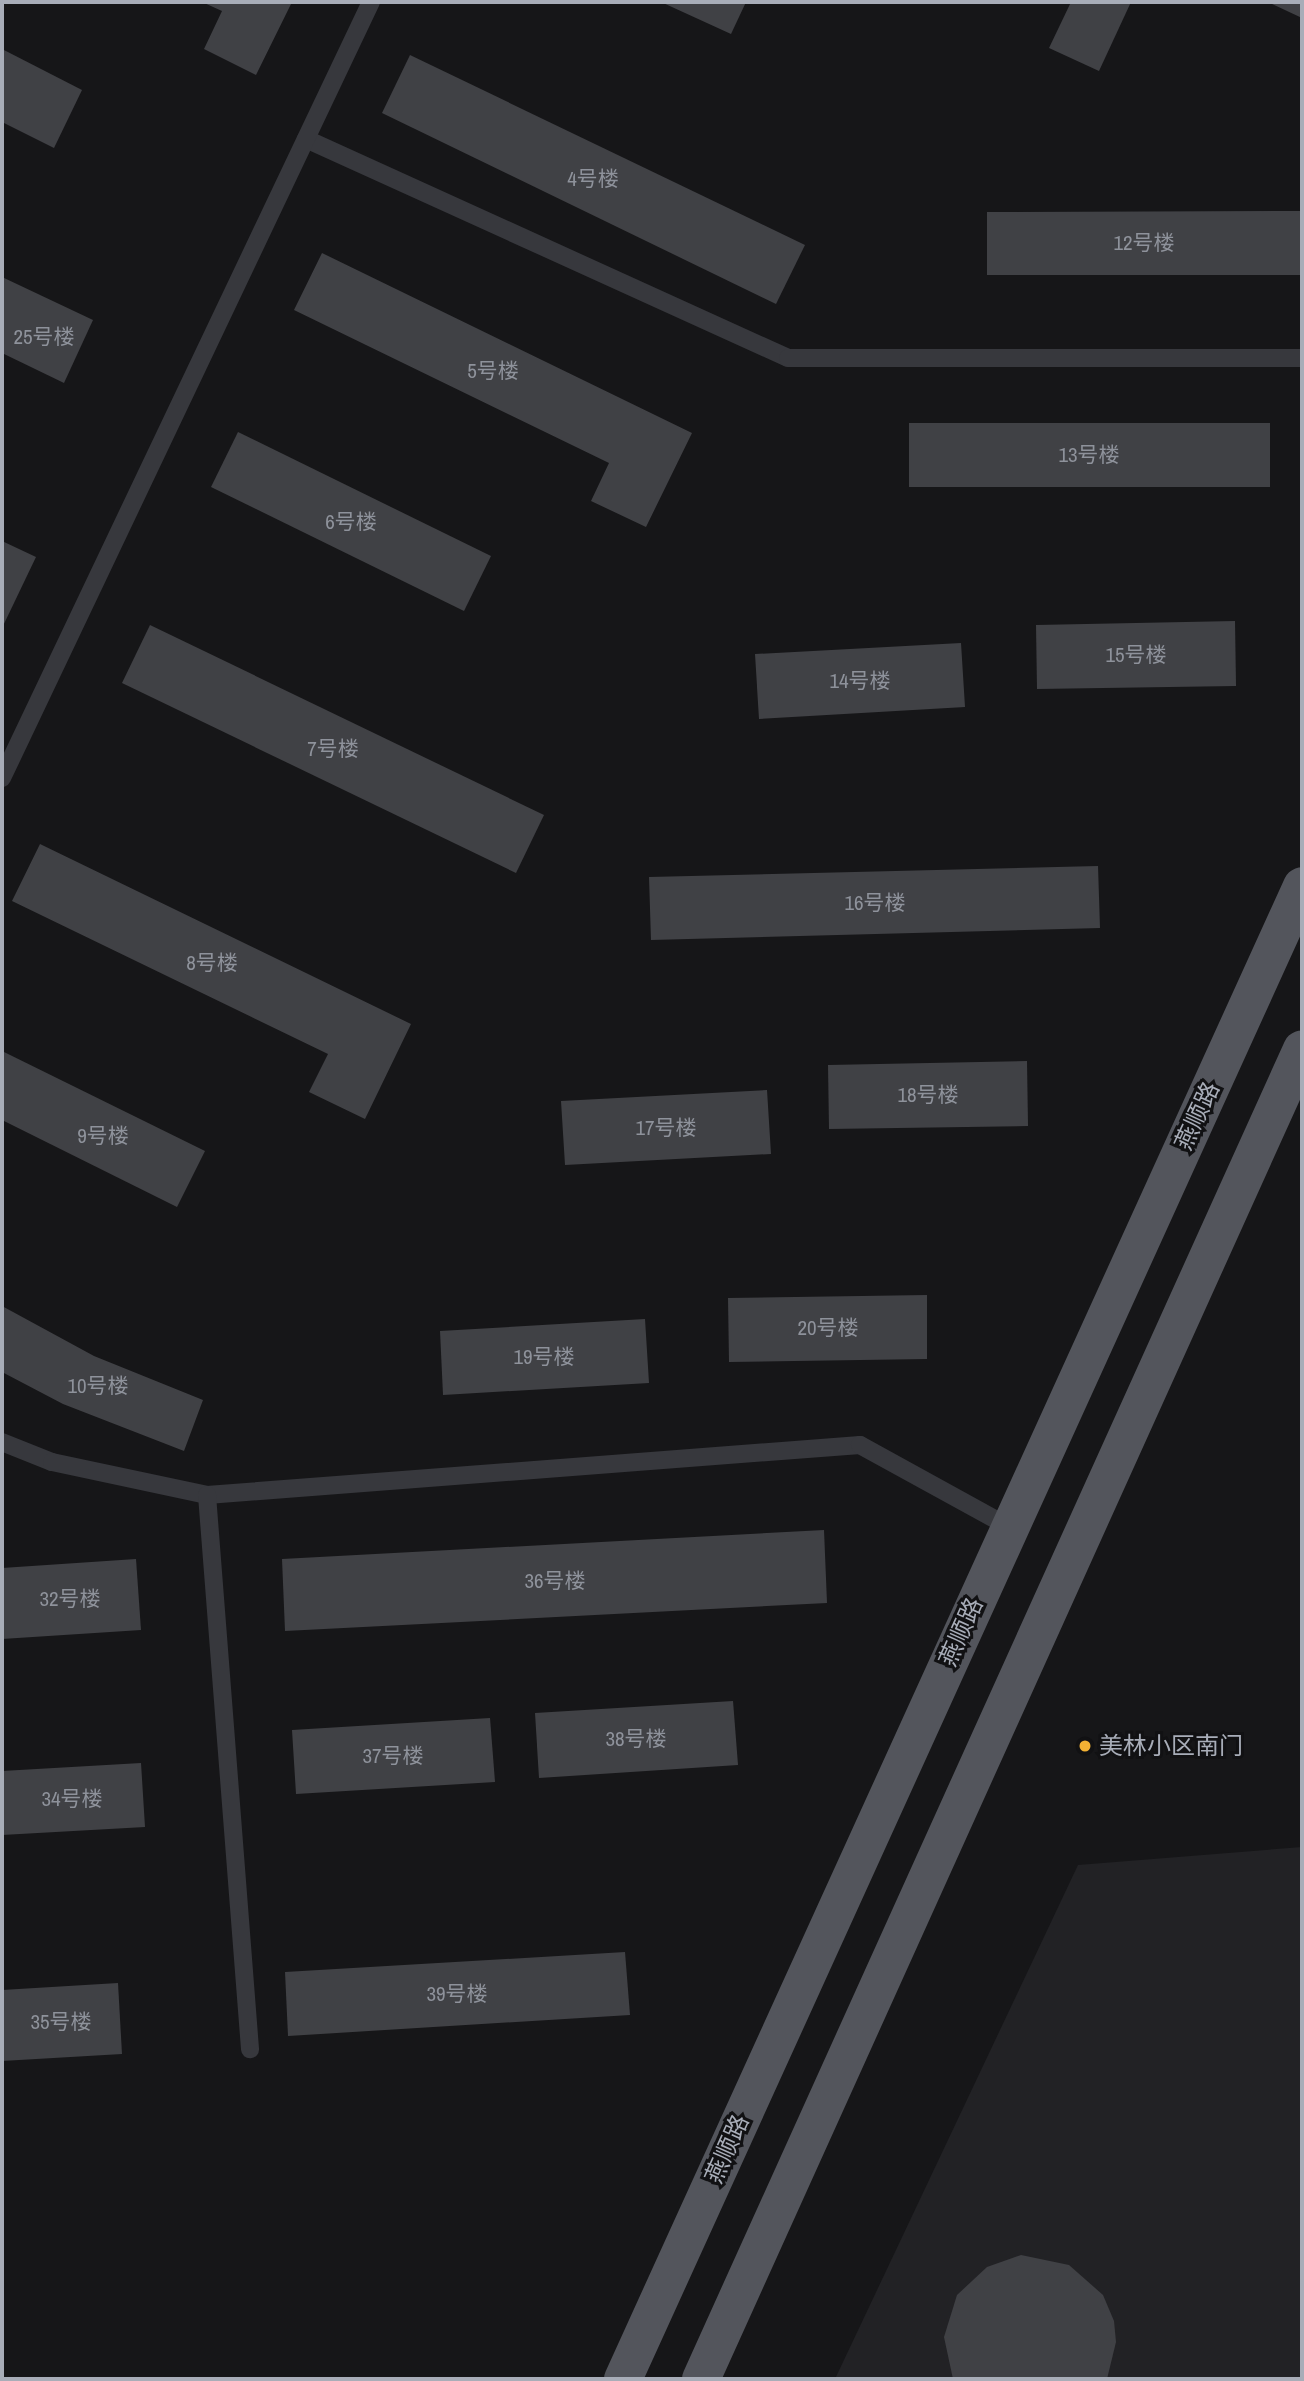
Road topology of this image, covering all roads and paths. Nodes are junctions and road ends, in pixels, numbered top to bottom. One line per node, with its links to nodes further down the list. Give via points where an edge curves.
1 (371, 2): 2 (lane)
2 (306, 139): 3 (lane, via 788,358); 4 (lane)
3 (1302, 358)
4 (2, 778)
5 (1302, 886): 9 (main road, 燕顺路)
6 (1302, 1049): 12 (main road)
7 (2, 1442): 8 (lane, via 52,1462)
8 (207, 1495): 9 (lane, via 860,1445); 10 (lane)
9 (1009, 1527): 11 (main road, 燕顺路)
10 (250, 2049)
11 (623, 2379)
12 (701, 2379)

